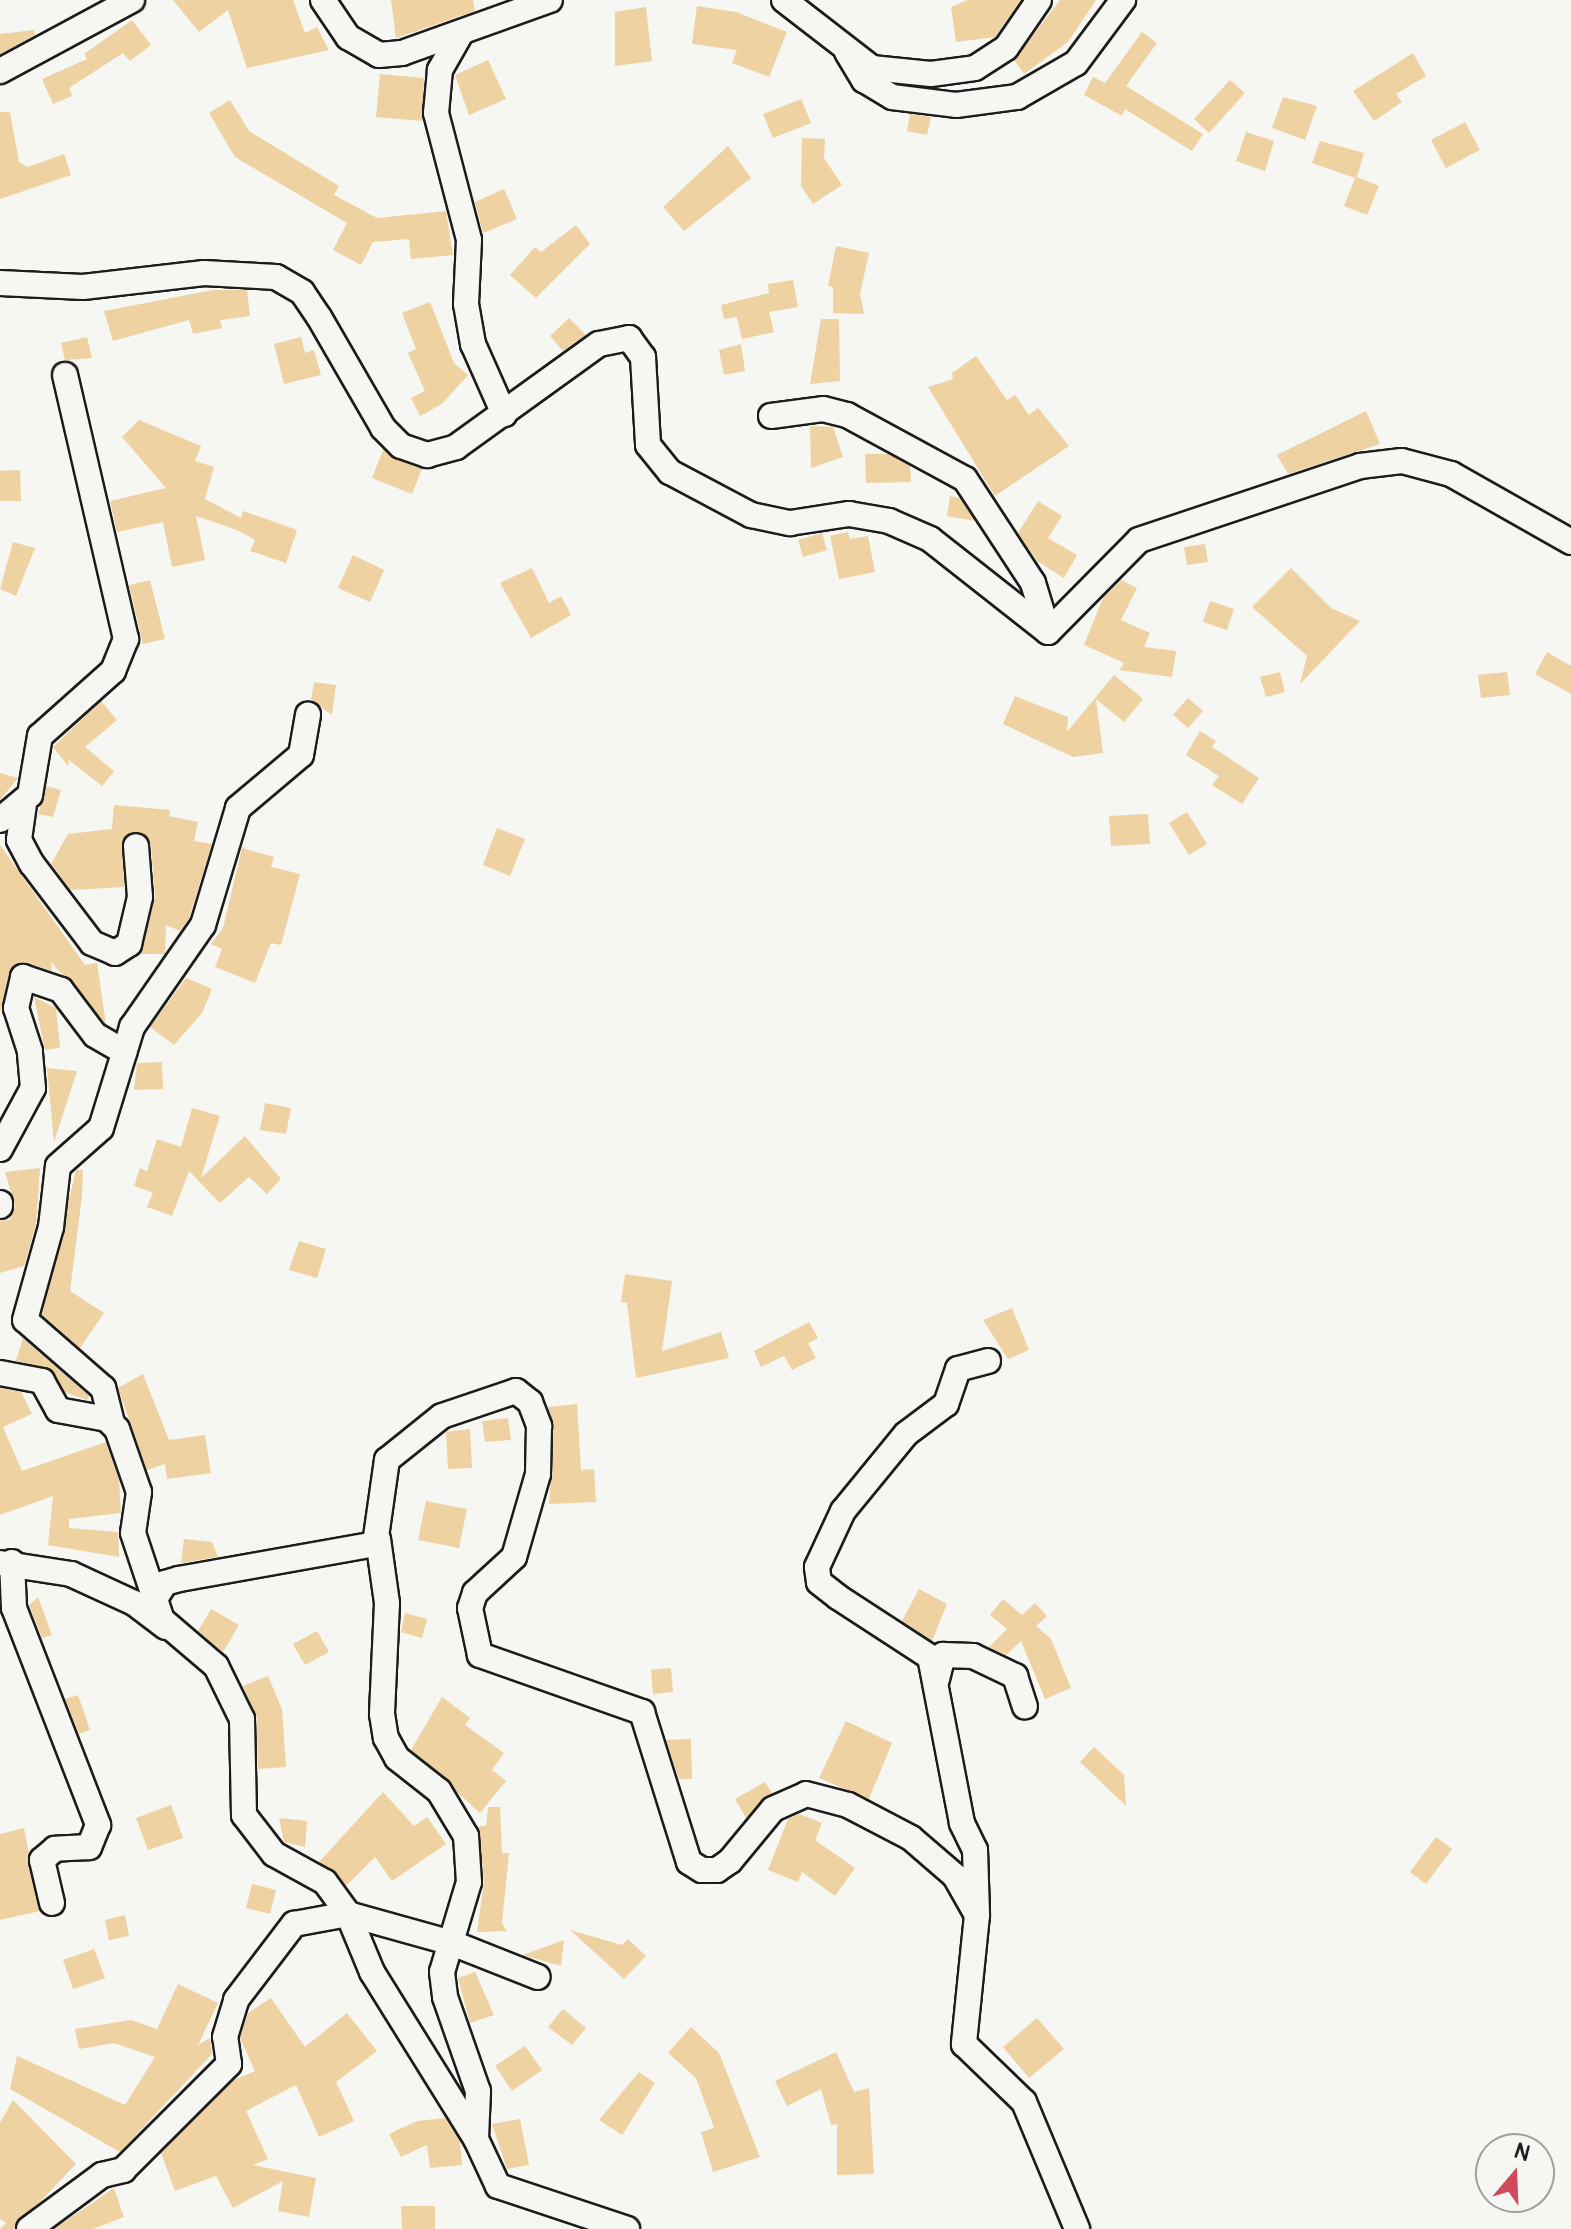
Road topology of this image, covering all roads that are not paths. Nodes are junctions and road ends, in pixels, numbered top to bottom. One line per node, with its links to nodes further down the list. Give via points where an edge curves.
1 (132, 0): 9 (street)
2 (323, 0): 7 (street, via 348,37 379,55)
3 (550, 0): 7 (street)
4 (784, 0): 8 (street)
5 (1039, 0): 8 (street, via 1031,20 1006,48 975,68 904,73 872,68)
6 (1123, 0): 8 (street, via 1076,63 1017,97 956,105 892,97 864,80)
7 (461, 33): 12 (street, via 440,70 436,113 469,240 466,304 473,344)
8 (847, 52)
9 (0, 71)
10 (0, 283): 12 (street, via 83,287 204,273 276,277 302,292 375,416 401,446 427,455 443,453)
11 (65, 375): 17 (street, via 126,639 113,671 40,736 34,784)
12 (504, 414): 15 (street, via 599,344 629,338 643,357 648,445 670,472 764,518 790,523 849,514 889,521 930,539)
13 (771, 416): 15 (street, via 823,409 847,415 905,441 965,479 1033,583)
14 (1571, 542): 15 (street, via 1451,474 1402,461 1360,466 1139,540)
15 (1048, 632)
16 (308, 715): 20 (street, via 301,755 238,808 203,925 132,1027)
17 (24, 804): 18 (street); 19 (street, via 19,840 32,864 92,943 115,953 129,944 140,897)
18 (0, 820)
19 (136, 846)
20 (124, 1052): 21 (street, via 95,1035 61,990 23,977 16,1008 30,1051 33,1088); 24 (street, via 101,1128 58,1166 51,1227 24,1313 28,1327 103,1388)
21 (0, 1149)
22 (988, 1361): 29 (street, via 958,1369 946,1404 888,1454 843,1511 817,1567 819,1582 930,1657)
23 (0, 1373): 24 (street, via 42,1381 58,1410)
24 (112, 1423): 27 (street, via 139,1492 133,1533)
25 (378, 1539): 27 (street, via 371,1546 179,1579 165,1583); 33 (street, via 387,1460 442,1416 516,1391 530,1402 539,1426 538,1474 514,1557 475,1593 470,1608 480,1655 642,1712 689,1862 702,1870 717,1870 730,1861 773,1809 806,1794 848,1805 911,1838 955,1876); 34 (street, via 387,1603 382,1714 386,1738 397,1758 439,1791 466,1836 469,1882)
26 (6, 1562): 28 (street, via 71,1574 134,1603); 31 (street, via 14,1608 98,1825 89,1847 55,1849 42,1860)
27 (155, 1599): 28 (street)
28 (169, 1630): 32 (street, via 216,1666 242,1719 242,1802 251,1825 274,1854 325,1882)
29 (937, 1679): 30 (street, via 943,1655 973,1656 1015,1676); 33 (street, via 962,1823 975,1850)
30 (1025, 1706)
31 (52, 1903)
32 (348, 1914): 34 (street); 36 (street, via 372,1972); 37 (street, via 294,1924 236,2000 225,2037 229,2064 123,2170 102,2175)
33 (977, 1915): 39 (street, via 964,2044 1024,2102)
34 (452, 1943): 35 (street); 36 (street, via 443,1986 478,2091)
35 (538, 1977)
36 (476, 2139): 38 (street, via 498,2186)
37 (29, 2229)
38 (627, 2229)
39 (1077, 2229)

